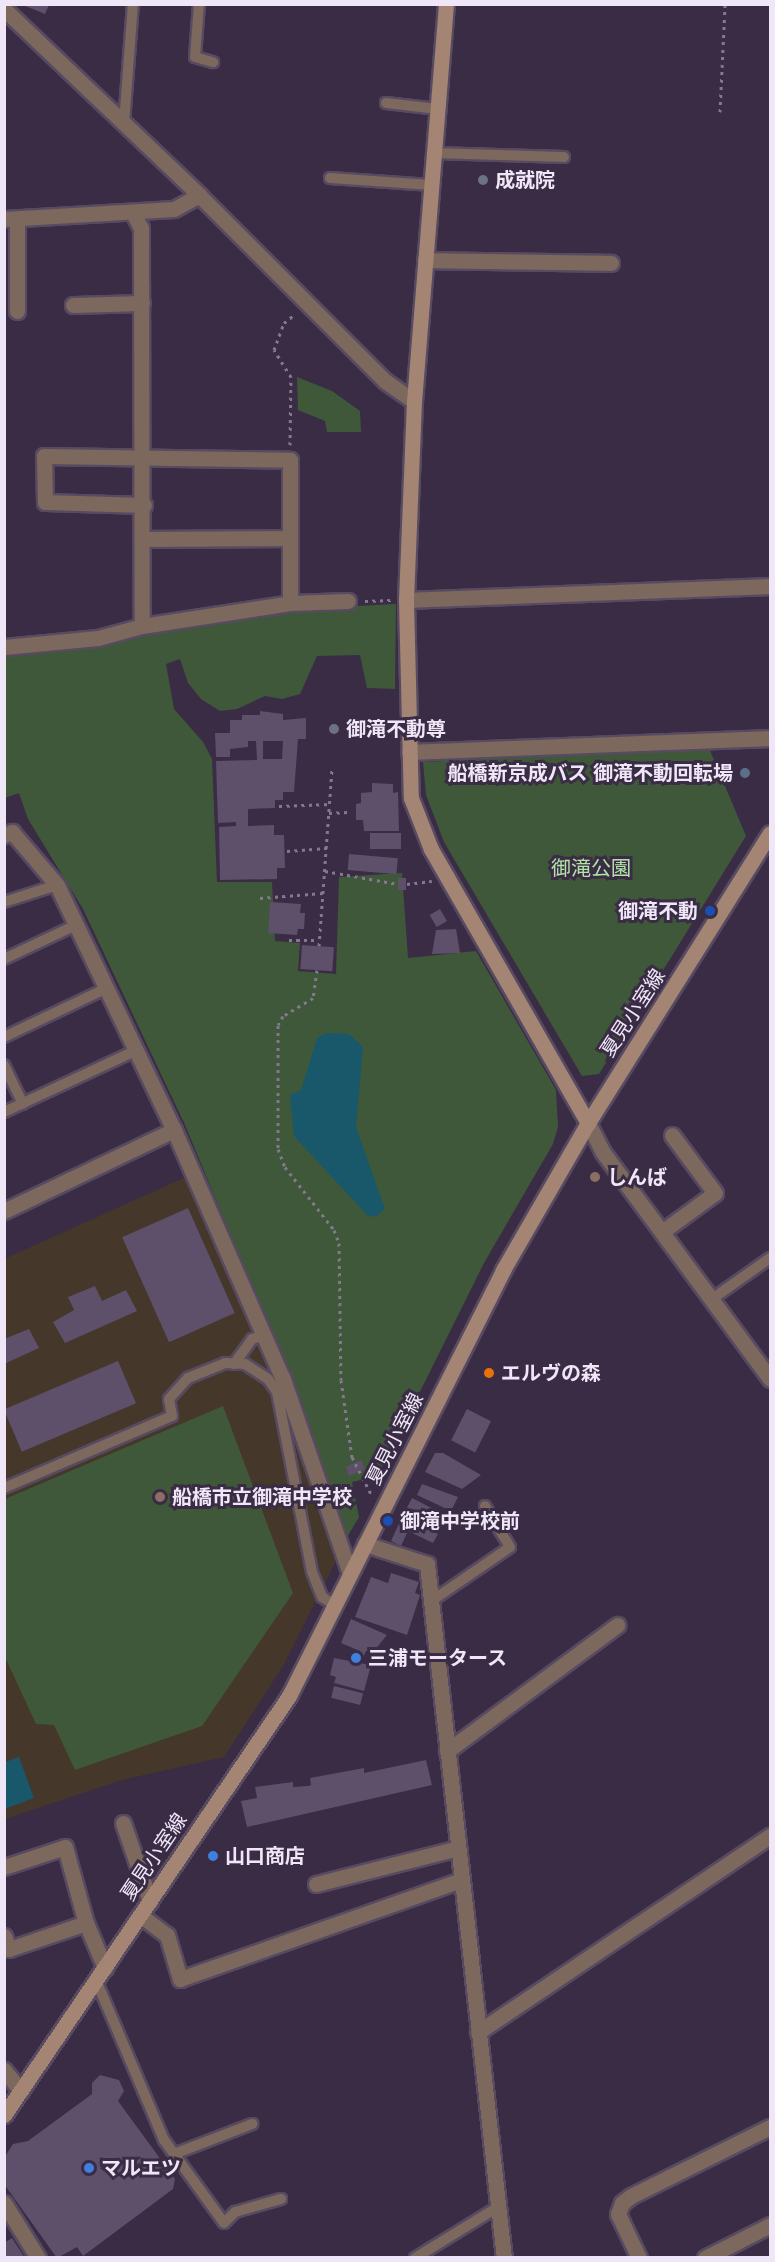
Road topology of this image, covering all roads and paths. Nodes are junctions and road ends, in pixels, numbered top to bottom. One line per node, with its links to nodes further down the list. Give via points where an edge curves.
1 (133, 4): 10 (lane)
2 (199, 4): 6 (lane, via 195,57)
3 (446, 4): 8 (main road)
4 (725, 4): 9 (path)
5 (4, 9): 10 (street)
6 (213, 62)
7 (386, 103): 8 (lane)
8 (438, 109): 11 (main road)
9 (720, 112)
10 (124, 123): 15 (street)
11 (434, 153): 12 (lane); 14 (main road)
12 (564, 157)
13 (330, 178): 14 (lane)
14 (431, 185): 18 (main road)
15 (200, 195): 16 (street, via 174,208); 21 (street)
16 (133, 213): 17 (street); 20 (street, via 141,228)
17 (11, 219): 23 (street)
18 (425, 261): 19 (street); 24 (main road)
19 (610, 263)
20 (142, 303): 22 (street); 25 (street)
21 (308, 303): 24 (street, via 385,381); 26 (path, via 284,323 274,350 291,377)
22 (73, 305)
23 (17, 311)
24 (414, 401): 31 (main road)
25 (144, 458): 26 (street); 27 (street); 27 (street, via 44,456 45,502)
26 (290, 460): 28 (street)
27 (144, 505): 29 (street)
28 (288, 538): 29 (street); 33 (street)
29 (143, 539): 34 (street)
30 (771, 586): 31 (street)
31 (406, 600): 32 (path); 37 (main road)
32 (348, 601): 33 (street)
33 (290, 603): 34 (street)
34 (142, 626): 35 (street, via 98,638)
35 (4, 647)
36 (771, 738): 37 (street)
37 (409, 752): 67 (main road, via 411,798 423,832)
38 (332, 769): 39 (path)
39 (330, 804): 40 (path); 42 (path)
40 (279, 806)
41 (348, 812): 42 (path)
42 (329, 813): 45 (path)
43 (771, 833): 67 (main road, 夏見小室線)
44 (4, 835): 51 (street, via 12,831)
45 (327, 848): 46 (path); 47 (path)
46 (287, 851)
47 (325, 871): 49 (path); 52 (path)
48 (437, 880): 50 (path)
49 (398, 884)
50 (407, 884)
51 (57, 885): 54 (lane); 55 (street)
52 (323, 893): 53 (path); 57 (path)
53 (260, 898)
54 (4, 903)
55 (78, 924): 59 (lane); 61 (street)
56 (289, 940): 57 (path)
57 (319, 940): 58 (path)
58 (319, 946)
59 (4, 959)
60 (317, 970): 79 (path, via 313,998 283,1016 278,1024 278,1149 285,1167 334,1230 339,1243 341,1380 351,1457)
61 (107, 988): 62 (lane); 63 (street)
62 (4, 1037)
63 (137, 1050): 65 (lane); 68 (street)
64 (4, 1065): 65 (lane)
65 (23, 1104): 66 (lane)
66 (4, 1112)
67 (588, 1123): 71 (street, via 602,1151); 81 (main road, 夏見小室線, via 502,1270)
68 (174, 1130): 70 (street); 74 (street)
69 (672, 1135): 71 (street, via 715,1193)
70 (4, 1211)
71 (663, 1231): 73 (street)
72 (771, 1258): 73 (lane)
73 (712, 1299): 75 (street)
74 (265, 1335): 76 (lane, via 252,1340); 82 (street, via 303,1430)
75 (765, 1361): 77 (street)
76 (234, 1364): 78 (lane, via 225,1363 188,1378 169,1399 172,1416); 84 (lane, via 245,1364 268,1379 277,1392 312,1572 322,1597)
77 (771, 1379)
78 (4, 1488)
79 (372, 1496)
80 (485, 1506): 83 (lane, via 510,1547)
81 (365, 1544): 82 (main road, 夏見小室線); 83 (street, via 427,1564)
82 (350, 1574): 84 (main road, 夏見小室線)
83 (433, 1600): 86 (street)
84 (335, 1605): 93 (main road, 夏見小室線, via 289,1696)
85 (617, 1625): 86 (street)
86 (447, 1750): 89 (street)
87 (123, 1823): 93 (street)
88 (771, 1836): 98 (street)
89 (458, 1848): 91 (street); 92 (street)
90 (4, 1867): 95 (street, via 65,1847)
91 (461, 1880): 94 (street, via 180,1979 167,1935); 98 (street)
92 (316, 1884)
93 (150, 1900): 94 (main road, 夏見小室線)
94 (140, 1915): 97 (main road, 夏見小室線)
95 (86, 1923): 96 (street, via 9,1949); 97 (street)
96 (4, 1936)
97 (100, 1974): 100 (main road, 夏見小室線); 104 (lane, via 158,2130)
98 (478, 2032): 107 (street)
99 (4, 2070): 100 (street)
100 (21, 2091): 101 (main road, 夏見小室線)
101 (4, 2115)
102 (252, 2124): 104 (lane)
103 (771, 2127): 112 (street, via 622,2203 618,2214)
104 (174, 2154): 105 (lane, via 224,2223 236,2212)
105 (281, 2199)
106 (4, 2203): 109 (street)
107 (498, 2207): 110 (lane); 111 (street)
108 (771, 2225): 113 (street)
109 (38, 2258)
110 (415, 2258)
111 (504, 2258)
112 (639, 2258)
113 (705, 2258)

